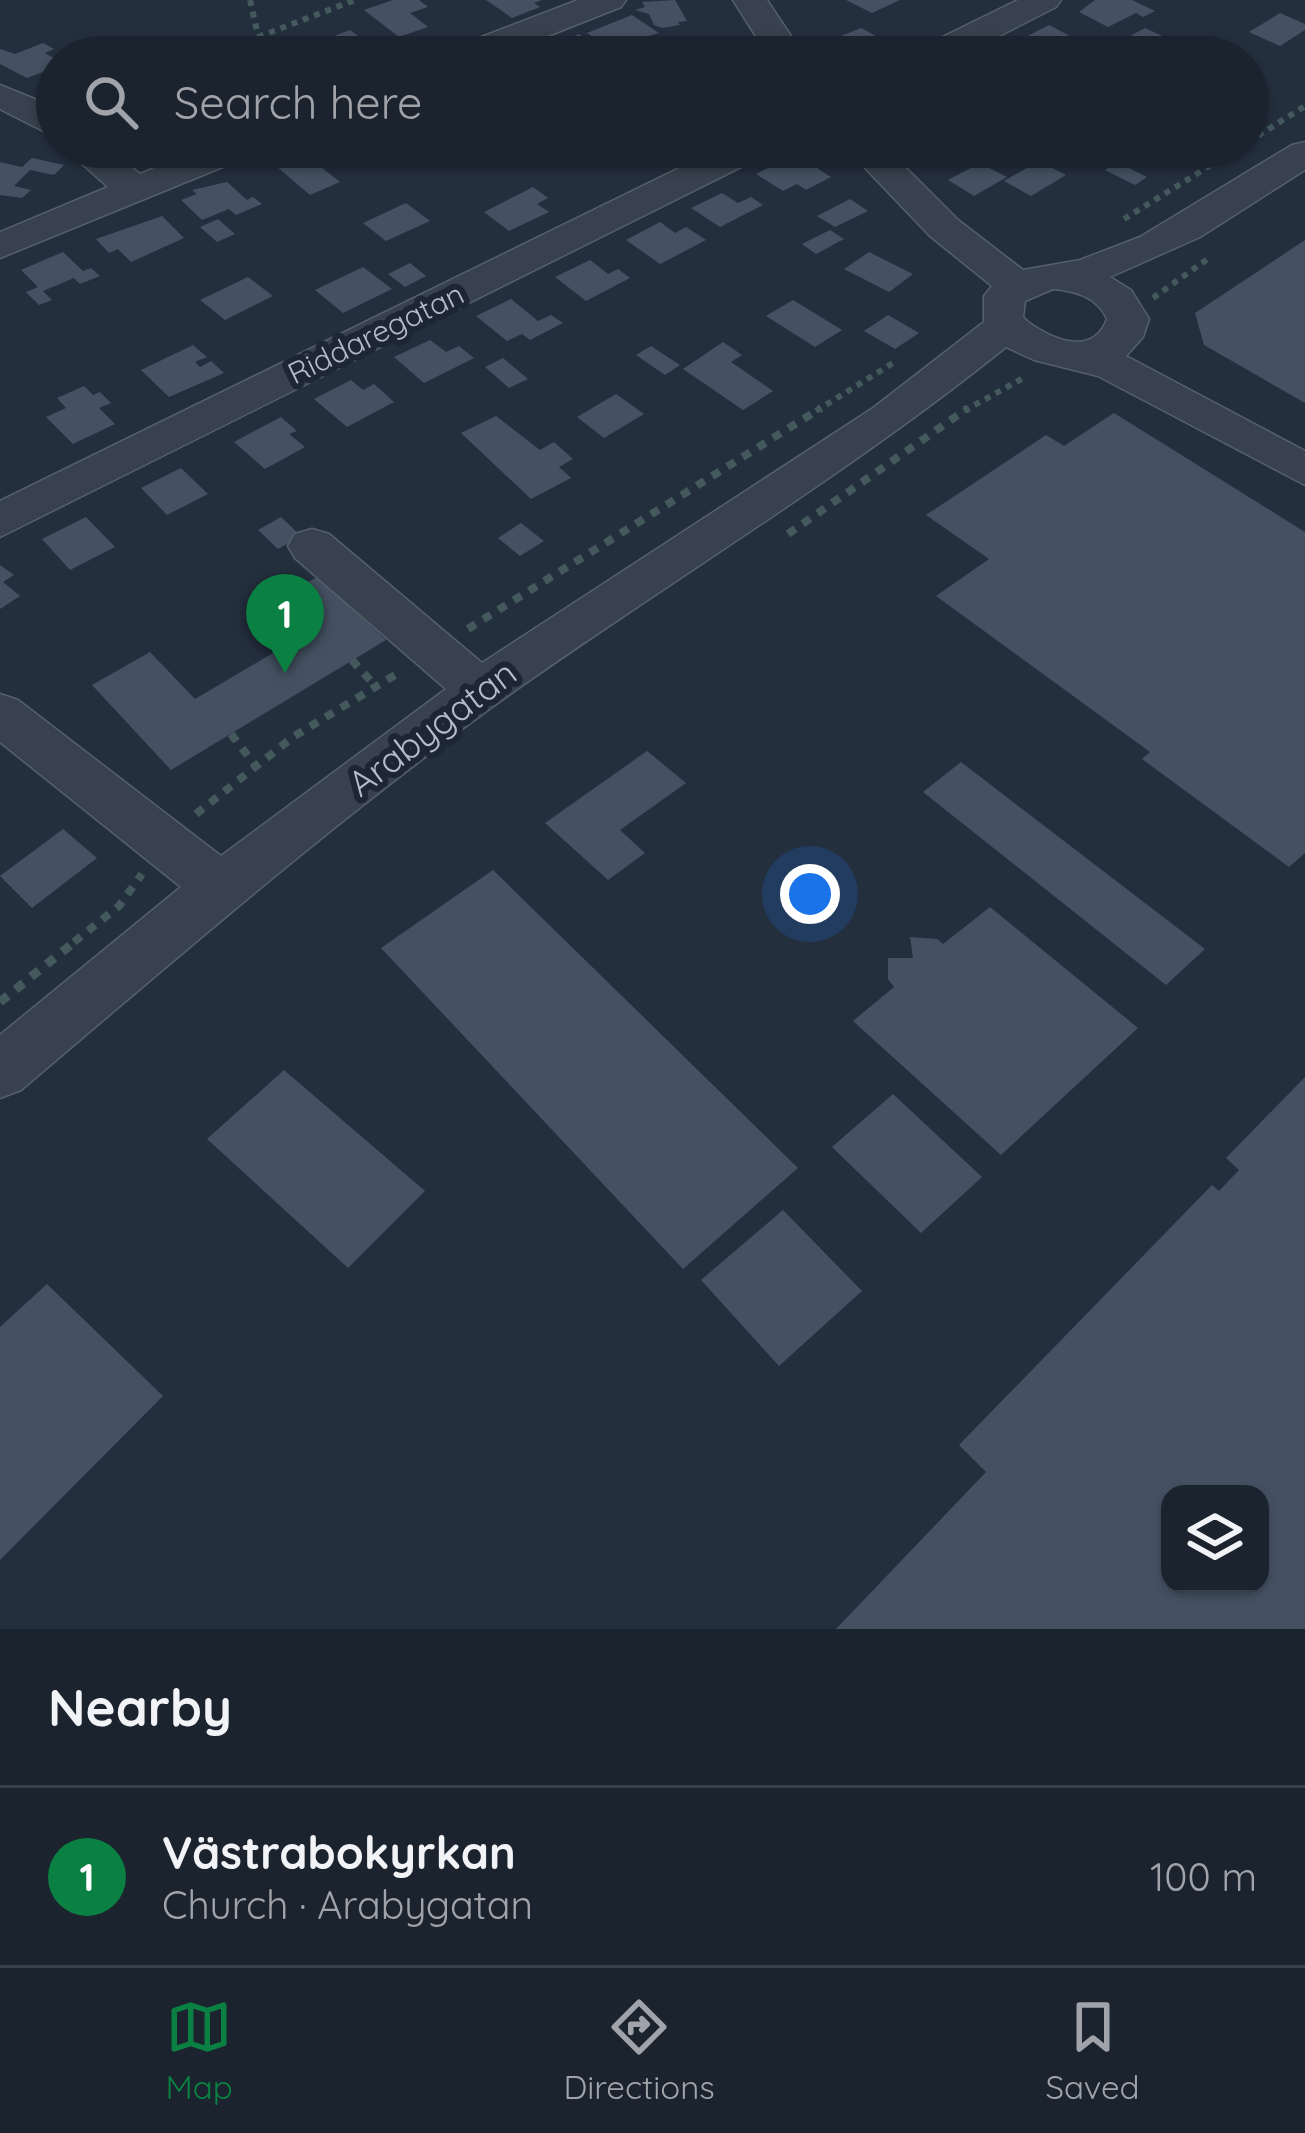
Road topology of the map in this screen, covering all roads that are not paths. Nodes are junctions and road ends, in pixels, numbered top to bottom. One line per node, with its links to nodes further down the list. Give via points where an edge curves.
1 (610, 0): 4 (street)
2 (750, 0): 5 (street)
3 (1044, 0): 6 (street)
4 (517, 36)
5 (773, 36)
6 (973, 36)
7 (0, 96): 8 (street)
8 (36, 110)
9 (36, 136): 10 (street)
10 (18, 138)
11 (1305, 153): 17 (street, Arabygatan)
12 (108, 168): 16 (street)
13 (186, 168): 16 (street)
14 (710, 168): 24 (street, Riddaregatan)
15 (885, 168): 19 (street)
16 (134, 189): 18 (street)
17 (1202, 240): 19 (street, Arabygatan); 20 (street, Arabygatan, via 1152,270 1131,300)
18 (0, 246)
19 (1025, 296): 20 (street, via 1103,289); 21 (street, via 1023,342); 22 (street, Arabygatan)
20 (1136, 315): 21 (street, Arabygatan, via 1109,348); 23 (street, via 1144,352)
21 (1063, 354): 22 (street, Arabygatan, via 977,379); 23 (street, via 1113,366)
22 (889, 418): 26 (street, Arabygatan)
23 (1300, 468)
24 (0, 521)
25 (312, 546): 26 (street)
26 (480, 690): 28 (street, Arabygatan)
27 (0, 714): 28 (street)
28 (220, 887): 29 (street, Arabygatan)
29 (0, 1071)

